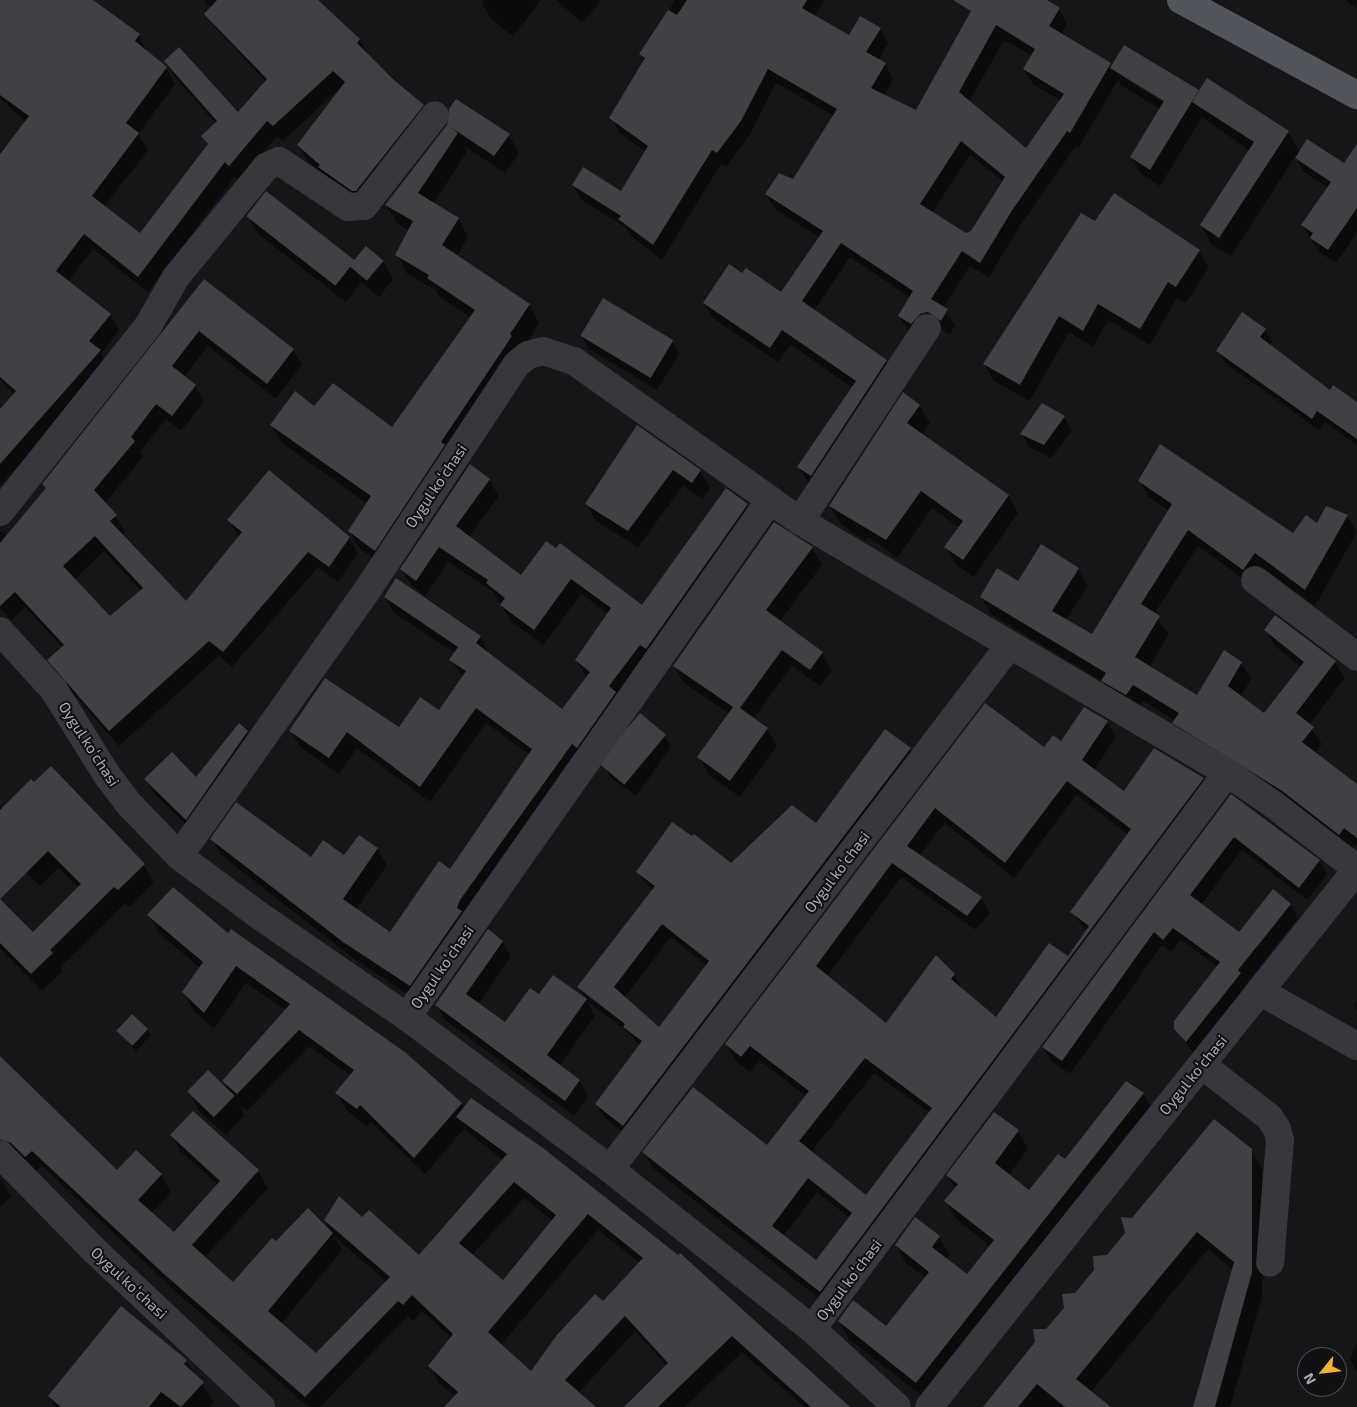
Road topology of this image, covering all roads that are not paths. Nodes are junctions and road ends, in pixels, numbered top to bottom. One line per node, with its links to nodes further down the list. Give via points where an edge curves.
1 (1181, 0): 2 (main road)
2 (1357, 96)
3 (435, 115): 6 (street, via 364,206 348,207 279,161 266,167 176,277 148,326)
4 (927, 328): 7 (street)
5 (770, 500): 7 (street, Oygul koʻchasi); 13 (street, Oygul koʻchasi, via 574,360 543,351 528,355 517,364 368,589); 16 (street, Oygul koʻchasi)
6 (0, 512)
7 (800, 521): 10 (street, Oygul koʻchasi)
8 (1255, 580): 11 (street)
9 (0, 631): 13 (street, Oygul koʻchasi, via 54,690 107,775 130,805)
10 (1009, 646): 12 (street, Oygul koʻchasi); 20 (street, Oygul koʻchasi)
11 (1357, 657)
12 (1227, 773): 14 (street, Oygul koʻchasi); 22 (street, Oygul koʻchasi)
13 (179, 856): 16 (street, Oygul koʻchasi)
14 (1357, 869): 15 (street, Oygul koʻchasi)
15 (1261, 992): 17 (street); 18 (street, Oygul koʻchasi)
16 (407, 1017): 20 (street, Oygul koʻchasi)
17 (1357, 1046)
18 (1202, 1064): 21 (street, via 1269,1117 1277,1129 1280,1140); 25 (street, Oygul koʻchasi)
19 (0, 1154): 23 (street, Oygul koʻchasi, via 95,1251)
20 (610, 1169): 22 (street, Oygul koʻchasi)
21 (1270, 1263)
22 (812, 1329): 24 (street, Oygul koʻchasi)
23 (261, 1407)
24 (897, 1407)
25 (929, 1407)

